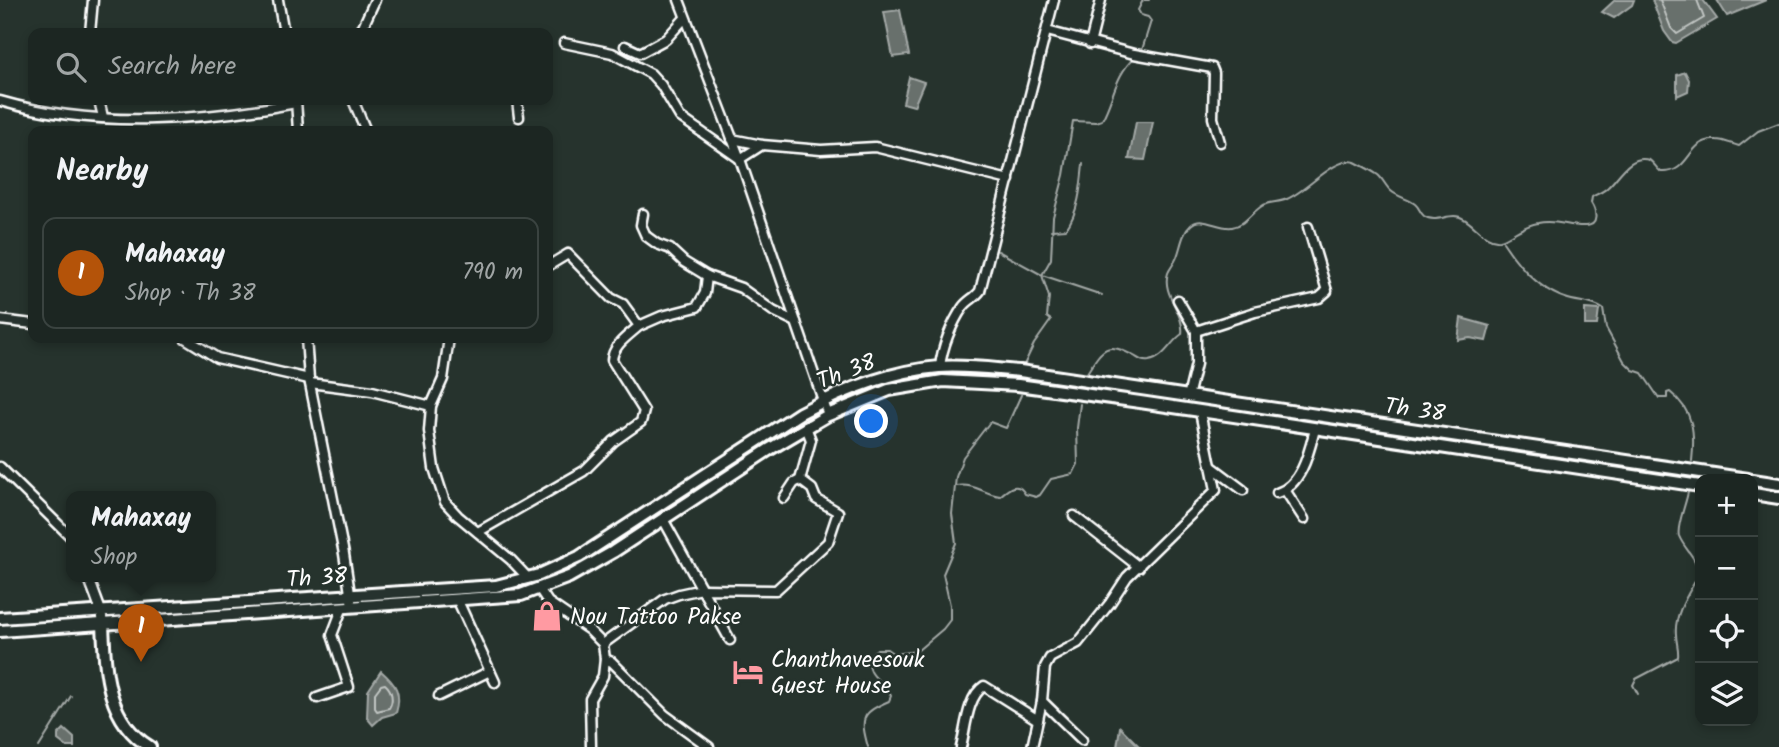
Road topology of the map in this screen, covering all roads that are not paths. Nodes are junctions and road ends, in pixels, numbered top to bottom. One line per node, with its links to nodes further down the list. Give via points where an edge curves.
1 (93, 0): 8 (street)
2 (278, 0): 9 (street)
3 (375, 0): 10 (street)
4 (679, 0): 7 (street)
5 (1054, 0): 11 (street)
6 (1101, 0): 13 (street)
7 (685, 18): 14 (street, via 666,39 640,53); 25 (street)
8 (90, 28)
9 (283, 28)
10 (362, 28)
11 (1047, 31): 13 (street); 29 (street)
12 (564, 43): 28 (street, via 612,53 651,74 680,117)
13 (1090, 44): 26 (street, via 1212,68 1213,118)
14 (625, 46)
15 (0, 101): 21 (street, via 34,111)
16 (100, 105): 21 (street)
17 (282, 105): 21 (street, via 192,119)
18 (296, 105): 23 (street)
19 (355, 105): 24 (street)
20 (518, 105): 22 (street)
21 (103, 117)
22 (519, 117)
23 (298, 126)
24 (363, 126)
25 (732, 139): 27 (street); 28 (street)
26 (1220, 142)
27 (762, 145): 28 (street); 29 (street, via 821,150 875,147)
28 (740, 159): 36 (street)
29 (1009, 180): 43 (street, via 980,291 964,304)
30 (643, 214): 33 (street, via 646,236)
31 (1308, 228): 39 (street, via 1327,291 1319,298)
32 (553, 263): 38 (street, via 568,254 611,298 623,304)
33 (708, 276): 36 (street, via 741,288); 38 (street, via 697,306)
34 (1178, 300): 39 (street)
35 (0, 320): 37 (street)
36 (796, 322): 47 (street)
37 (28, 323)
38 (639, 326): 71 (street, via 618,345 611,360 644,411 641,422 584,471)
39 (1196, 331): 46 (street, via 1196,364)
40 (193, 343): 44 (street, via 217,358)
41 (306, 343): 44 (street)
42 (448, 343): 49 (street, via 443,379)
43 (940, 367): 45 (street, Th 38, via 1020,371); 47 (street, Th 38, via 888,376)
44 (310, 381): 49 (street); 79 (street)
45 (1143, 390): 46 (street, Th 38); 48 (street)
46 (1188, 397): 54 (street, Th 38)
47 (823, 401): 51 (street); 72 (street, Th 38)
48 (1140, 402): 50 (street, Th 38); 51 (street, Th 38, via 1018,385 943,381 889,390)
49 (431, 406): 71 (street, via 430,447 445,502)
50 (1200, 412): 53 (street, Th 38); 56 (street)
51 (828, 415): 52 (street, Th 38)
52 (806, 427): 59 (street, via 811,440); 68 (street, Th 38)
53 (1315, 429): 55 (street, Th 38); 69 (street, via 1300,472 1281,492)
54 (1567, 453): 55 (street); 58 (street, Th 38)
55 (1565, 465): 62 (street, Th 38)
56 (1210, 466): 63 (street); 73 (street, via 1216,490)
57 (0, 467): 70 (street)
58 (1710, 474)
59 (800, 480): 65 (street); 77 (street, via 816,499 838,512 828,542 776,590)
60 (1758, 481): 61 (street, Th 38)
61 (1779, 484)
62 (1695, 485)
63 (1243, 490)
64 (1758, 495): 66 (street)
65 (784, 498)
66 (1779, 499)
67 (1074, 516): 73 (street)
68 (663, 519): 74 (street, Th 38); 77 (street)
69 (1304, 519)
70 (66, 532)
71 (478, 532): 75 (street)
72 (562, 565): 74 (street); 75 (street, Th 38)
73 (1139, 567): 93 (street, via 1078,643 1050,657)
74 (569, 577): 78 (street, Th 38)
75 (528, 578): 79 (street, Th 38, via 496,586)
76 (90, 582): 82 (street)
77 (702, 589): 86 (street); 87 (street, via 665,599)
78 (540, 590): 80 (street, Th 38); 87 (street, via 545,600)
79 (350, 596): 81 (street); 82 (street, Th 38)
80 (458, 601): 81 (street, Th 38); 89 (street)
81 (347, 608): 84 (street, Th 38); 92 (street, via 332,635 349,687)
82 (101, 611): 83 (street, Th 38); 84 (street)
83 (0, 618)
84 (103, 624): 85 (street, Th 38); 96 (street, via 106,675 115,707 126,728)
85 (0, 631)
86 (730, 640)
87 (603, 644): 88 (street)
88 (605, 659): 97 (street, via 603,676 590,699); 98 (street)
89 (490, 671): 90 (street); 91 (street)
90 (495, 682)
91 (439, 696)
92 (317, 698)
93 (1042, 701): 94 (street); 95 (street)
94 (1038, 720): 99 (street, via 984,686 973,697); 100 (street)
95 (1082, 740)
96 (149, 747)
97 (591, 747)
98 (709, 747)
99 (961, 747)
100 (1032, 747)

